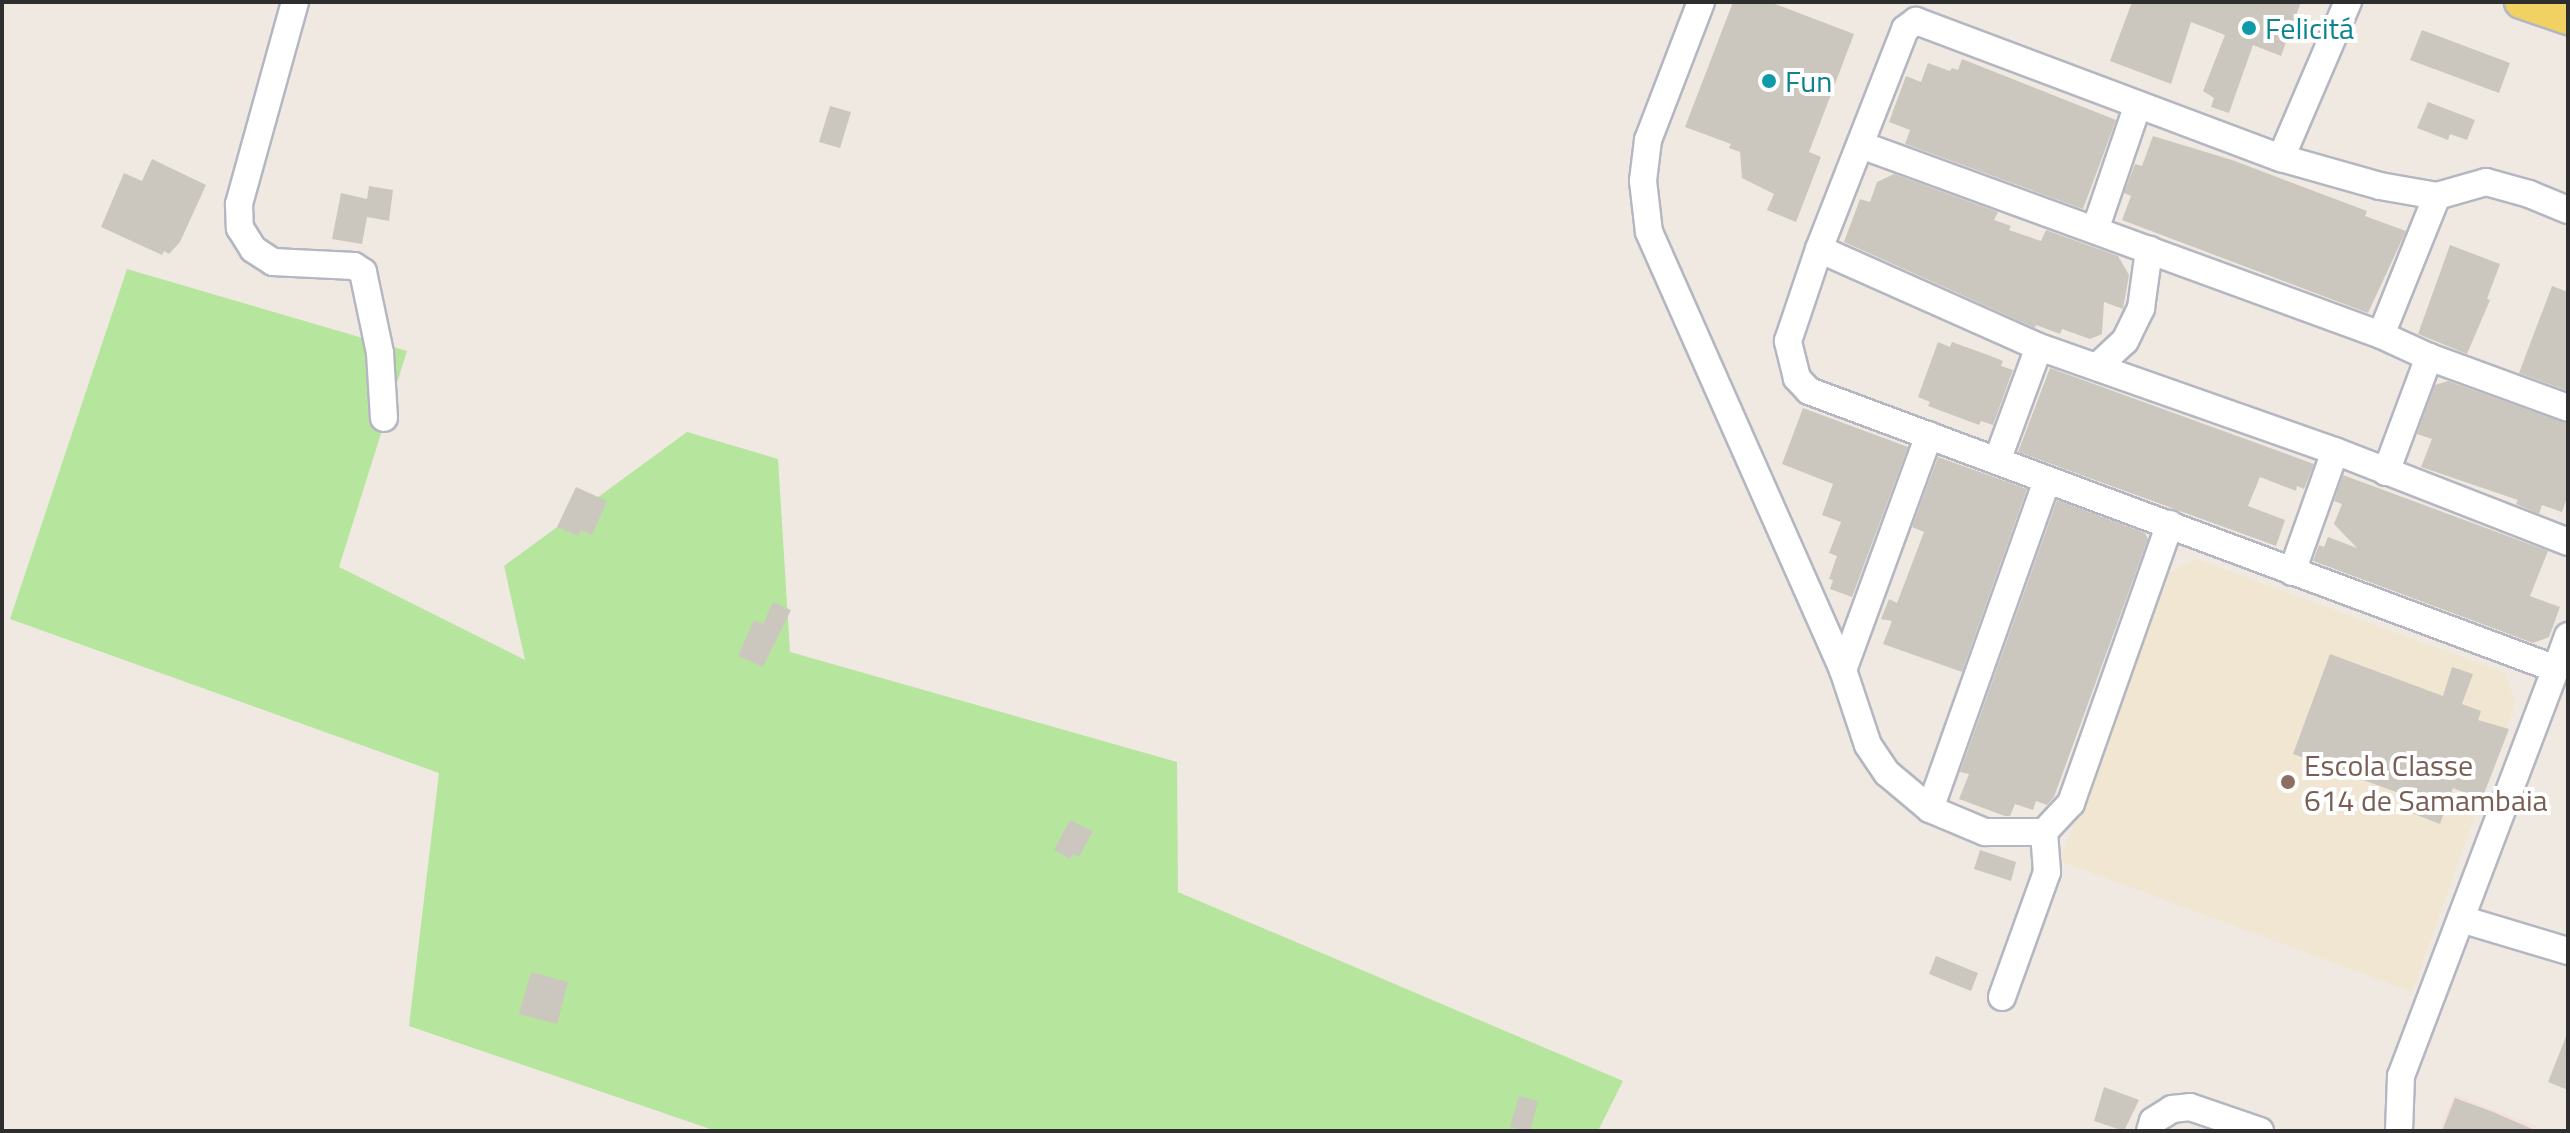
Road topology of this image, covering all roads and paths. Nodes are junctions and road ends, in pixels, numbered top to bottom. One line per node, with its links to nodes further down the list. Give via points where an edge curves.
1 (295, 2): 19 (street, via 239,204 240,228 253,249 273,262 354,266 363,272 380,353)
2 (1701, 2): 30 (street, via 1648,140 1643,181 1649,232)
3 (2348, 2): 8 (street)
4 (2521, 2): 5 (main road)
5 (2568, 18)
6 (2137, 107): 7 (street, via 1916,21 1905,29); 8 (street); 11 (street)
7 (1861, 145): 11 (street); 12 (street)
8 (2281, 158): 9 (street)
9 (2437, 196): 10 (street, via 2486,182); 14 (street)
10 (2568, 210)
11 (2095, 230): 13 (street)
12 (1819, 249): 15 (street); 20 (street, via 1788,341 1797,378 1809,391)
13 (2149, 250): 14 (street); 17 (street, via 2141,308 2125,341)
14 (2381, 335): 16 (street)
15 (2039, 347): 17 (street); 22 (street)
16 (2429, 357): 18 (street); 23 (street)
17 (2099, 365): 21 (street)
18 (2568, 408)
19 (384, 418)
20 (1929, 435): 22 (street); 30 (street)
21 (2335, 451): 23 (street); 27 (street)
22 (1997, 461): 24 (street)
23 (2386, 472): 26 (street)
24 (2047, 481): 25 (street); 31 (street)
25 (2170, 524): 27 (street); 32 (street, via 2071,803)
26 (2568, 542)
27 (2292, 572): 29 (street)
28 (2568, 636): 29 (street)
29 (2556, 669): 33 (street)
30 (1843, 670): 31 (street, via 1868,745 1887,773)
31 (1930, 809): 32 (street, via 1985,832)
32 (2044, 832): 35 (street, via 2047,872)
33 (2461, 919): 34 (street); 38 (street, via 2401,1076)
34 (2568, 951)
35 (2002, 997)
36 (2150, 1131): 37 (street, via 2153,1121 2172,1109 2190,1107)
37 (2260, 1131)
38 (2399, 1131)

